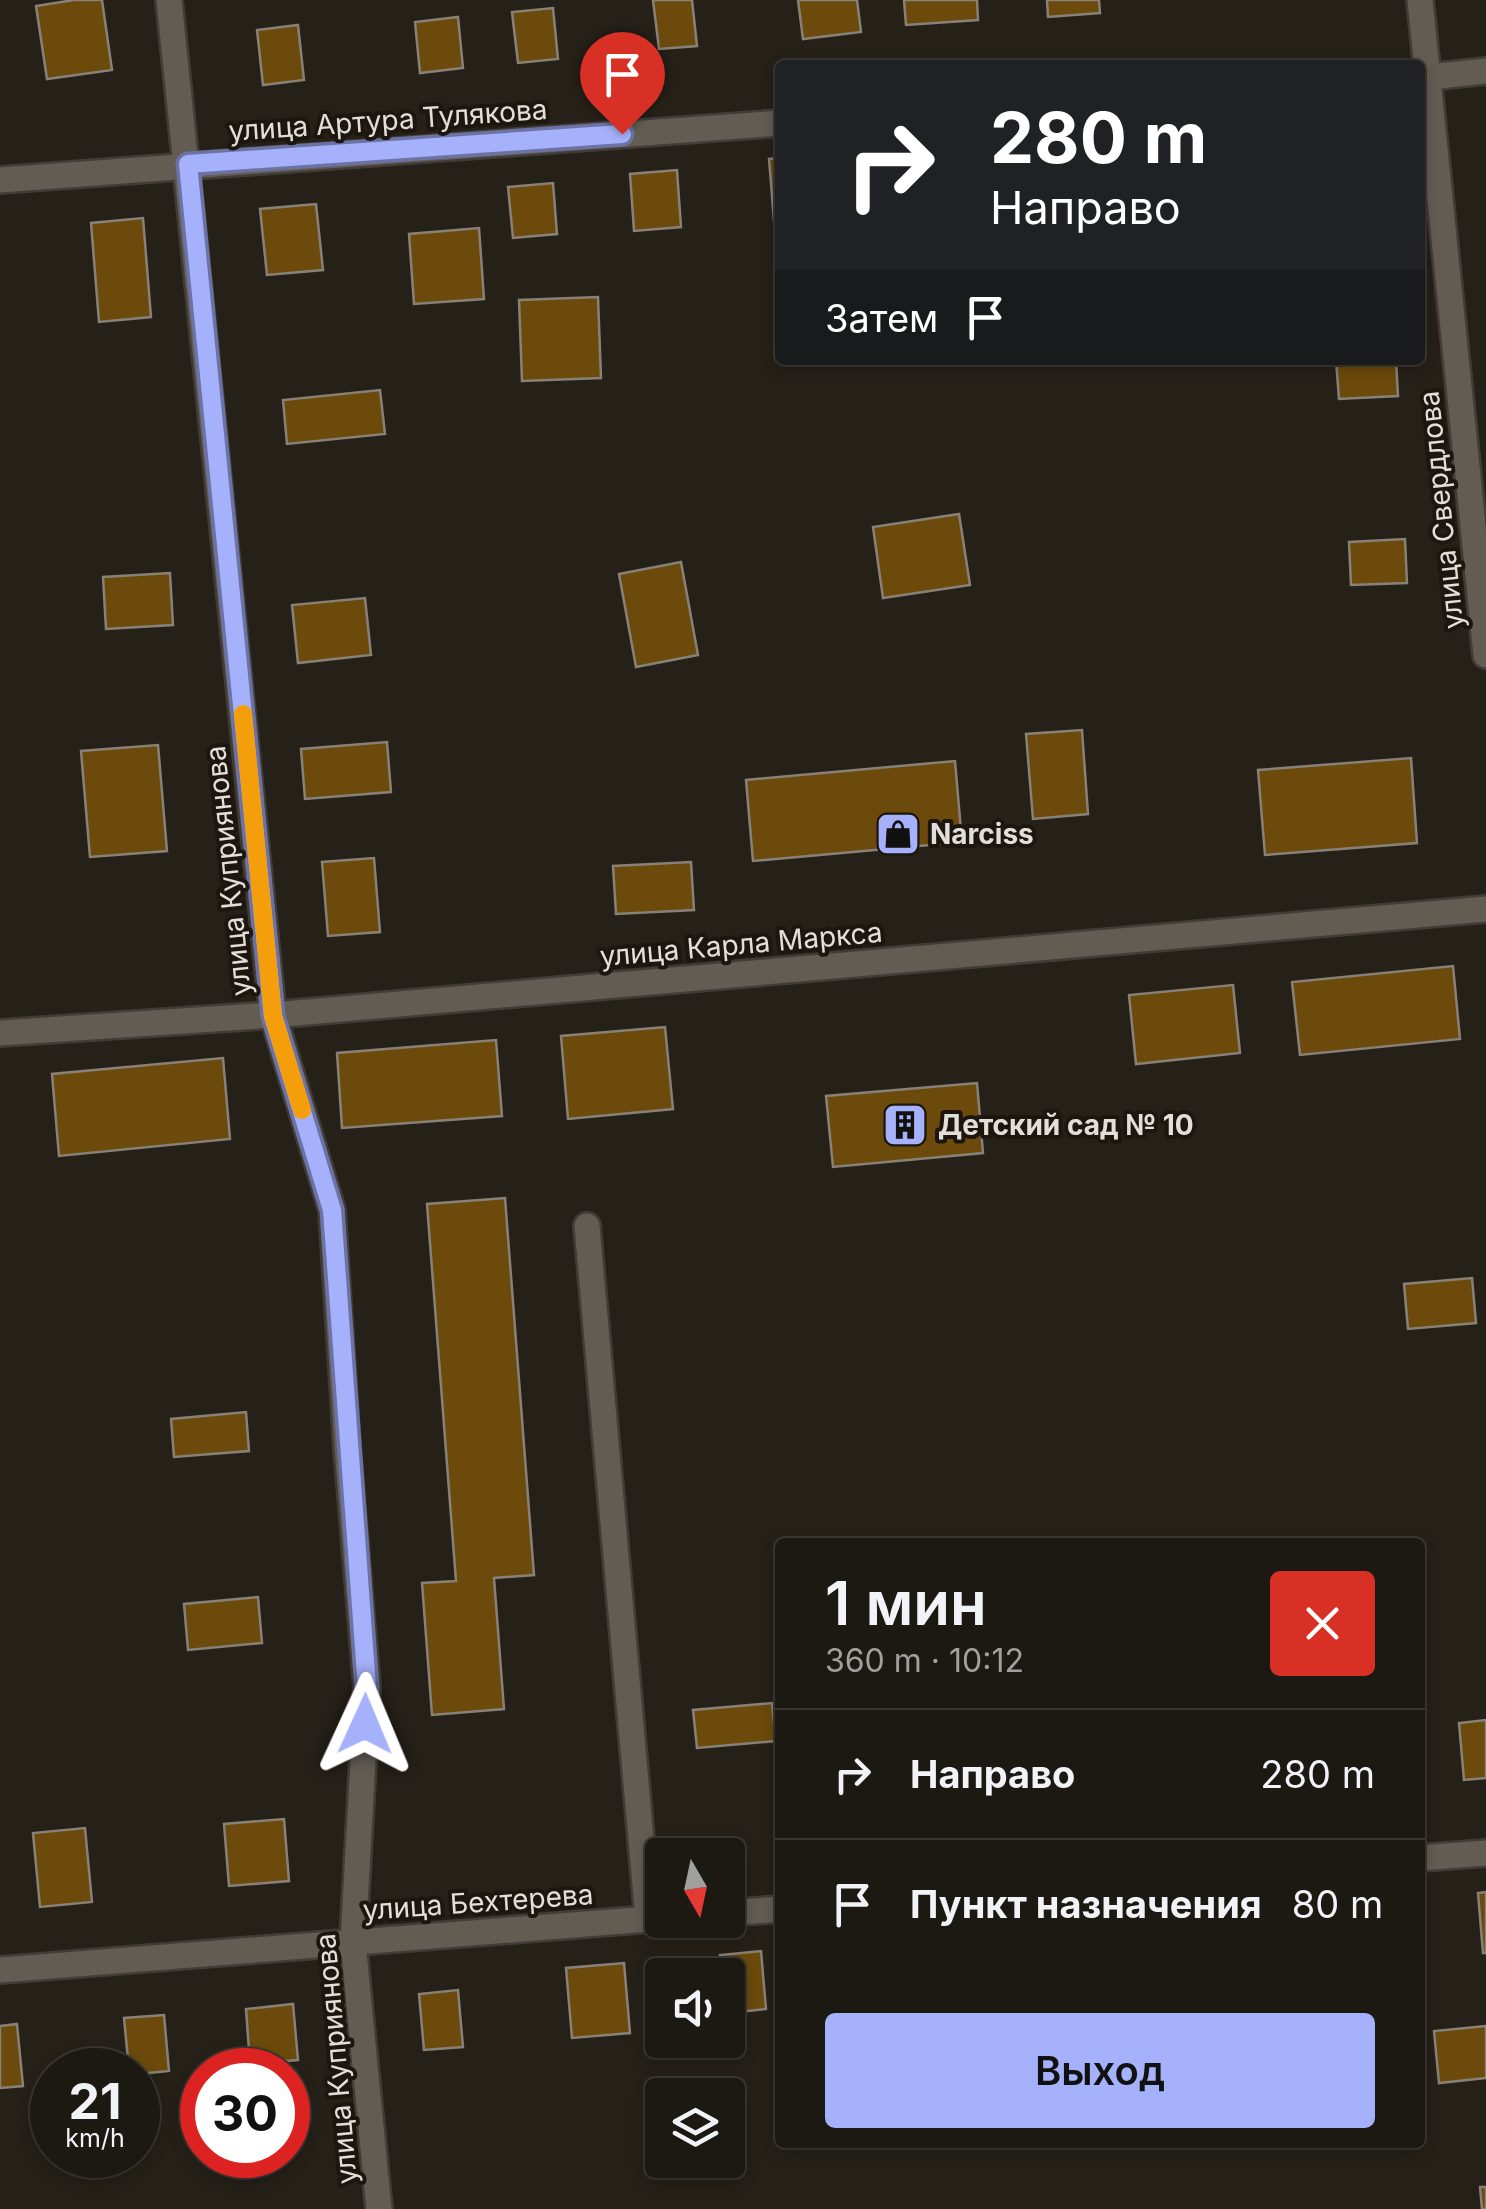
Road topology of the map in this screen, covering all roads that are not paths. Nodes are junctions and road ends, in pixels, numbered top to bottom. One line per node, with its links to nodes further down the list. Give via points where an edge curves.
1 (169, 0): 8 (street, улица Куприянова)
2 (1420, 0): 3 (street, улица Свердлова)
3 (1422, 60)
4 (1486, 71): 5 (street)
5 (1425, 78)
6 (1425, 96): 10 (street, улица Свердлова)
7 (775, 123): 8 (street, улица Артура Тулякова)
8 (188, 164): 9 (street, улица Артура Тулякова); 12 (street, улица Куприянова)
9 (0, 180)
10 (1486, 655)
11 (1486, 909): 12 (street, улица Карла Маркса)
12 (273, 1016): 13 (street, улица Карла Маркса); 21 (street, улица Куприянова, via 332,1210 367,1688)
13 (0, 1032)
14 (587, 1226): 15 (street)
15 (647, 1838)
16 (1486, 1853): 17 (street)
17 (1425, 1858)
18 (775, 1909): 19 (street)
19 (745, 1912)
20 (645, 1920): 21 (street, улица Бехтерева)
21 (353, 1942): 22 (street, улица Бехтерева); 23 (street, улица Куприянова)
22 (0, 1970)
23 (379, 2209)

